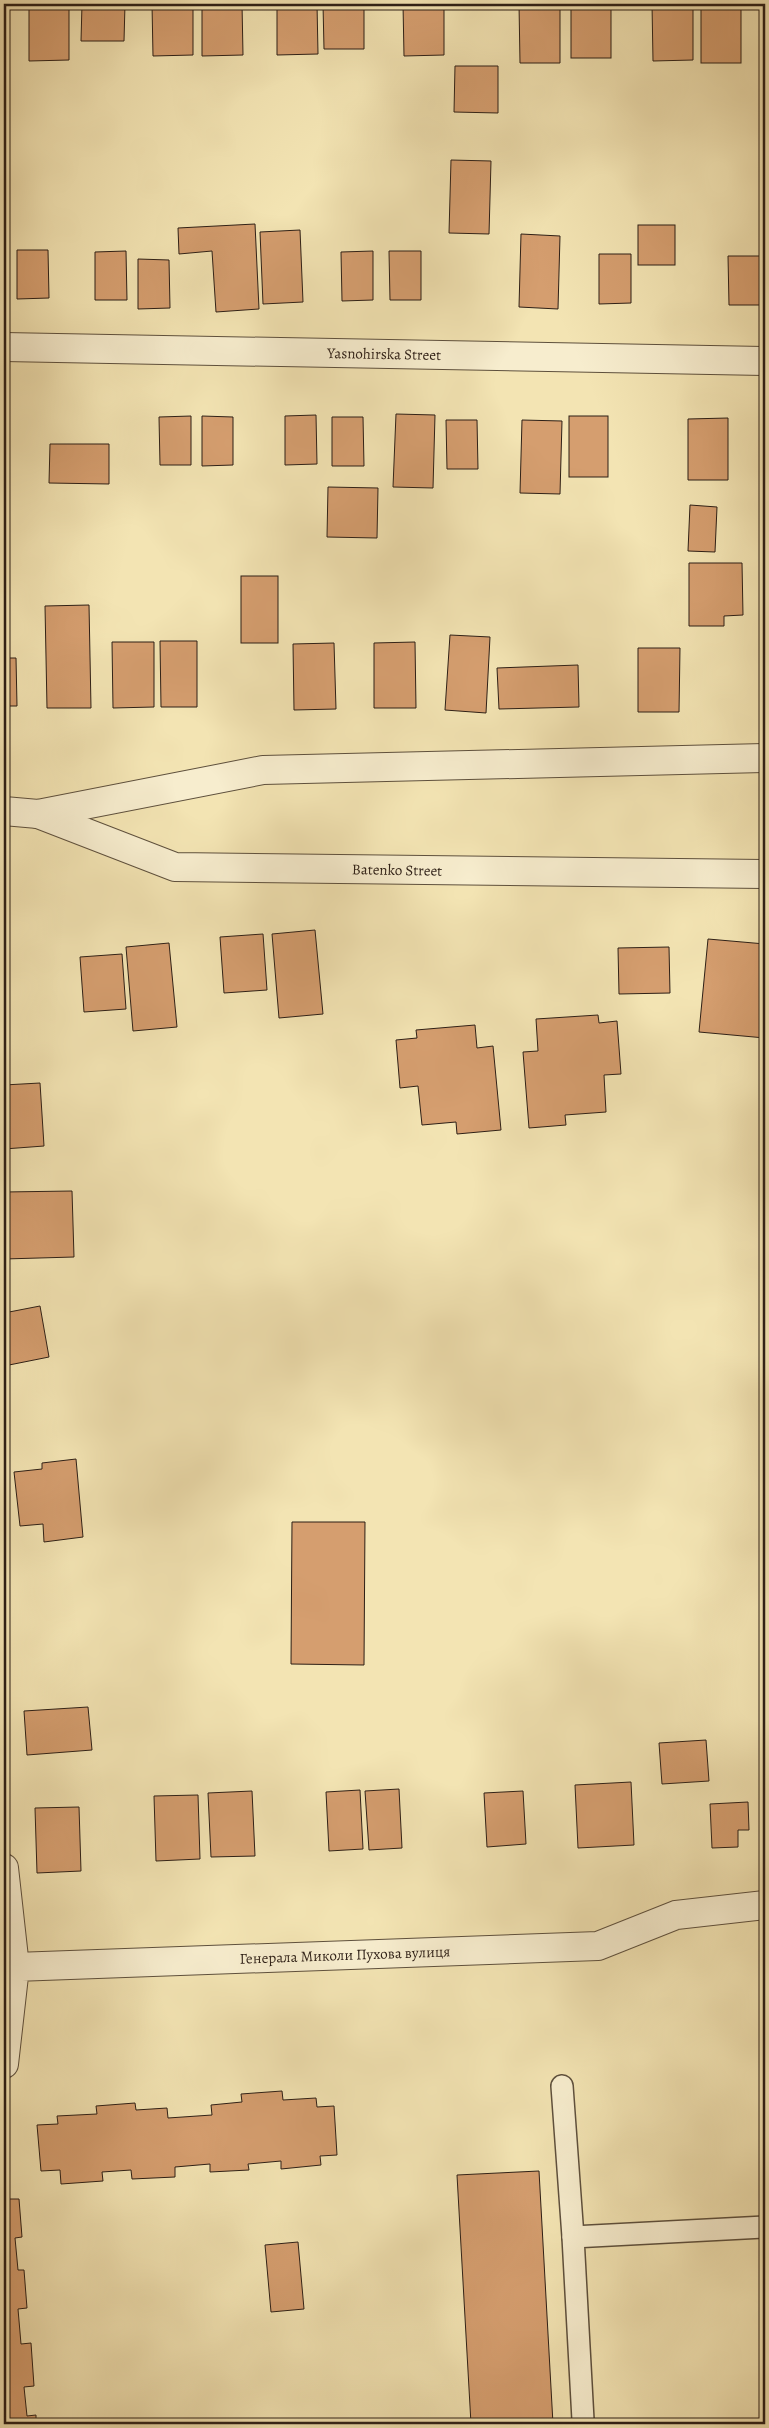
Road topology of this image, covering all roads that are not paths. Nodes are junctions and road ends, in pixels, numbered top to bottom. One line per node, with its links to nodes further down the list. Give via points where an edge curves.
1 (4, 347): 2 (street, Yasnohirska Street)
2 (765, 361)
3 (765, 758): 5 (street, Batenko Street, via 263,770)
4 (4, 811): 5 (street, Batenko Street)
5 (38, 814): 6 (street, Batenko Street, via 175,867)
6 (765, 874)
7 (4, 1868): 9 (street)
8 (765, 1905): 9 (street, Генерала Миколи Пухова вулиця, via 676,1915 598,1946)
9 (15, 1967): 10 (street)
10 (4, 2064)
11 (562, 2086): 13 (lane)
12 (765, 2226): 13 (lane)
13 (573, 2237): 14 (lane)
14 (584, 2420)

